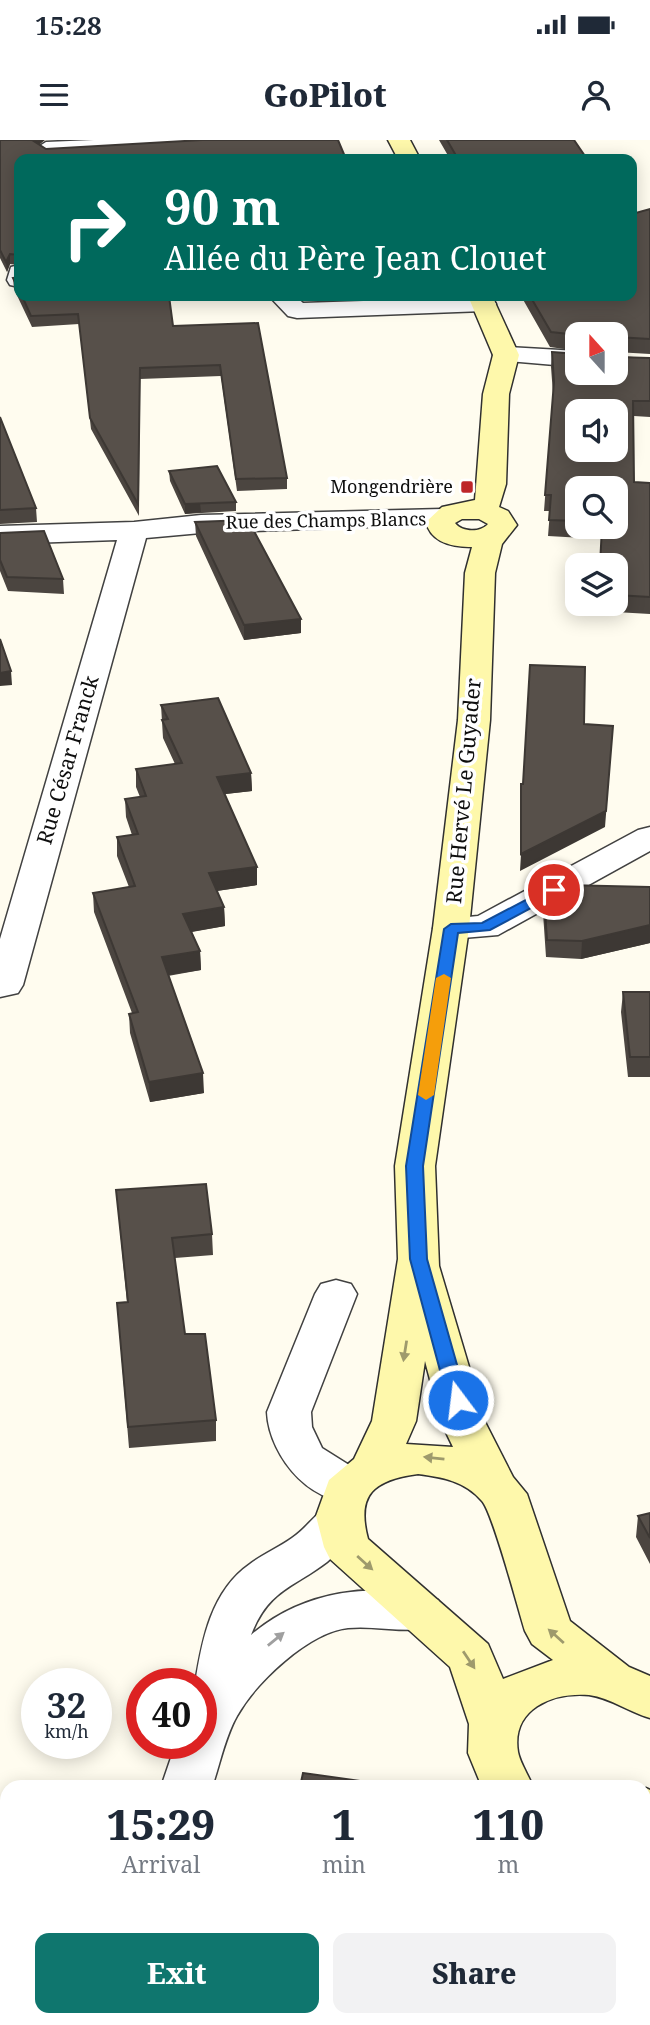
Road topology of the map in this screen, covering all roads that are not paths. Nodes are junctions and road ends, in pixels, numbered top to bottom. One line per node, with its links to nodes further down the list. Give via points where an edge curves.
1 (220, 140): 2 (street)
2 (46, 149)
3 (286, 301): 4 (street, via 297,311)
4 (465, 301)
5 (482, 301): 6 (street)
6 (506, 355): 7 (street); 8 (street, Rue Hervé Le Guyader, via 497,372)
7 (565, 358)
8 (489, 523): 9 (street, via 477,538); 12 (street, Rue Hervé Le Guyader)
9 (449, 527): 10 (street, Rue des Champs Blancs, via 201,524); 12 (street)
10 (134, 531): 11 (street, Rue des Champs Blancs); 15 (street, Rue César Franck, via 5,985)
11 (0, 535)
12 (480, 573): 14 (street, Rue Hervé Le Guyader, via 474,720)
13 (650, 837): 14 (street, via 485,927)
14 (451, 929): 16 (street, Rue Hervé Le Guyader, via 415,1166)
15 (0, 986)
16 (419, 1259): 18 (street, Rue Hervé Le Guyader, via 464,1423); 19 (street, Rue Hervé Le Guyader, one-way to 19, via 394,1421)
17 (336, 1294): 19 (street, via 289,1412 289,1429 307,1462)
18 (493, 1482): 19 (street, one-way to 19, via 471,1467 442,1458 406,1458); 21 (street, Rue Hervé Le Guyader, one-way to 18, via 548,1632 504,1494)
19 (353, 1492): 20 (street, one-way to 20, via 347,1547); 22 (street, via 311,1549 265,1577 246,1595 227,1633)
20 (421, 1613): 23 (street, one-way to 20, via 262,1650 308,1619 358,1608); 24 (street, one-way to 24, via 471,1657)
21 (636, 1688): 24 (street, via 580,1674 552,1677 526,1687 506,1703)
22 (217, 1696)
23 (217, 1706)
24 (494, 1724): 27 (street, via 490,1745)
25 (196, 1759): 26 (street)
26 (189, 1780)
27 (503, 1780)

